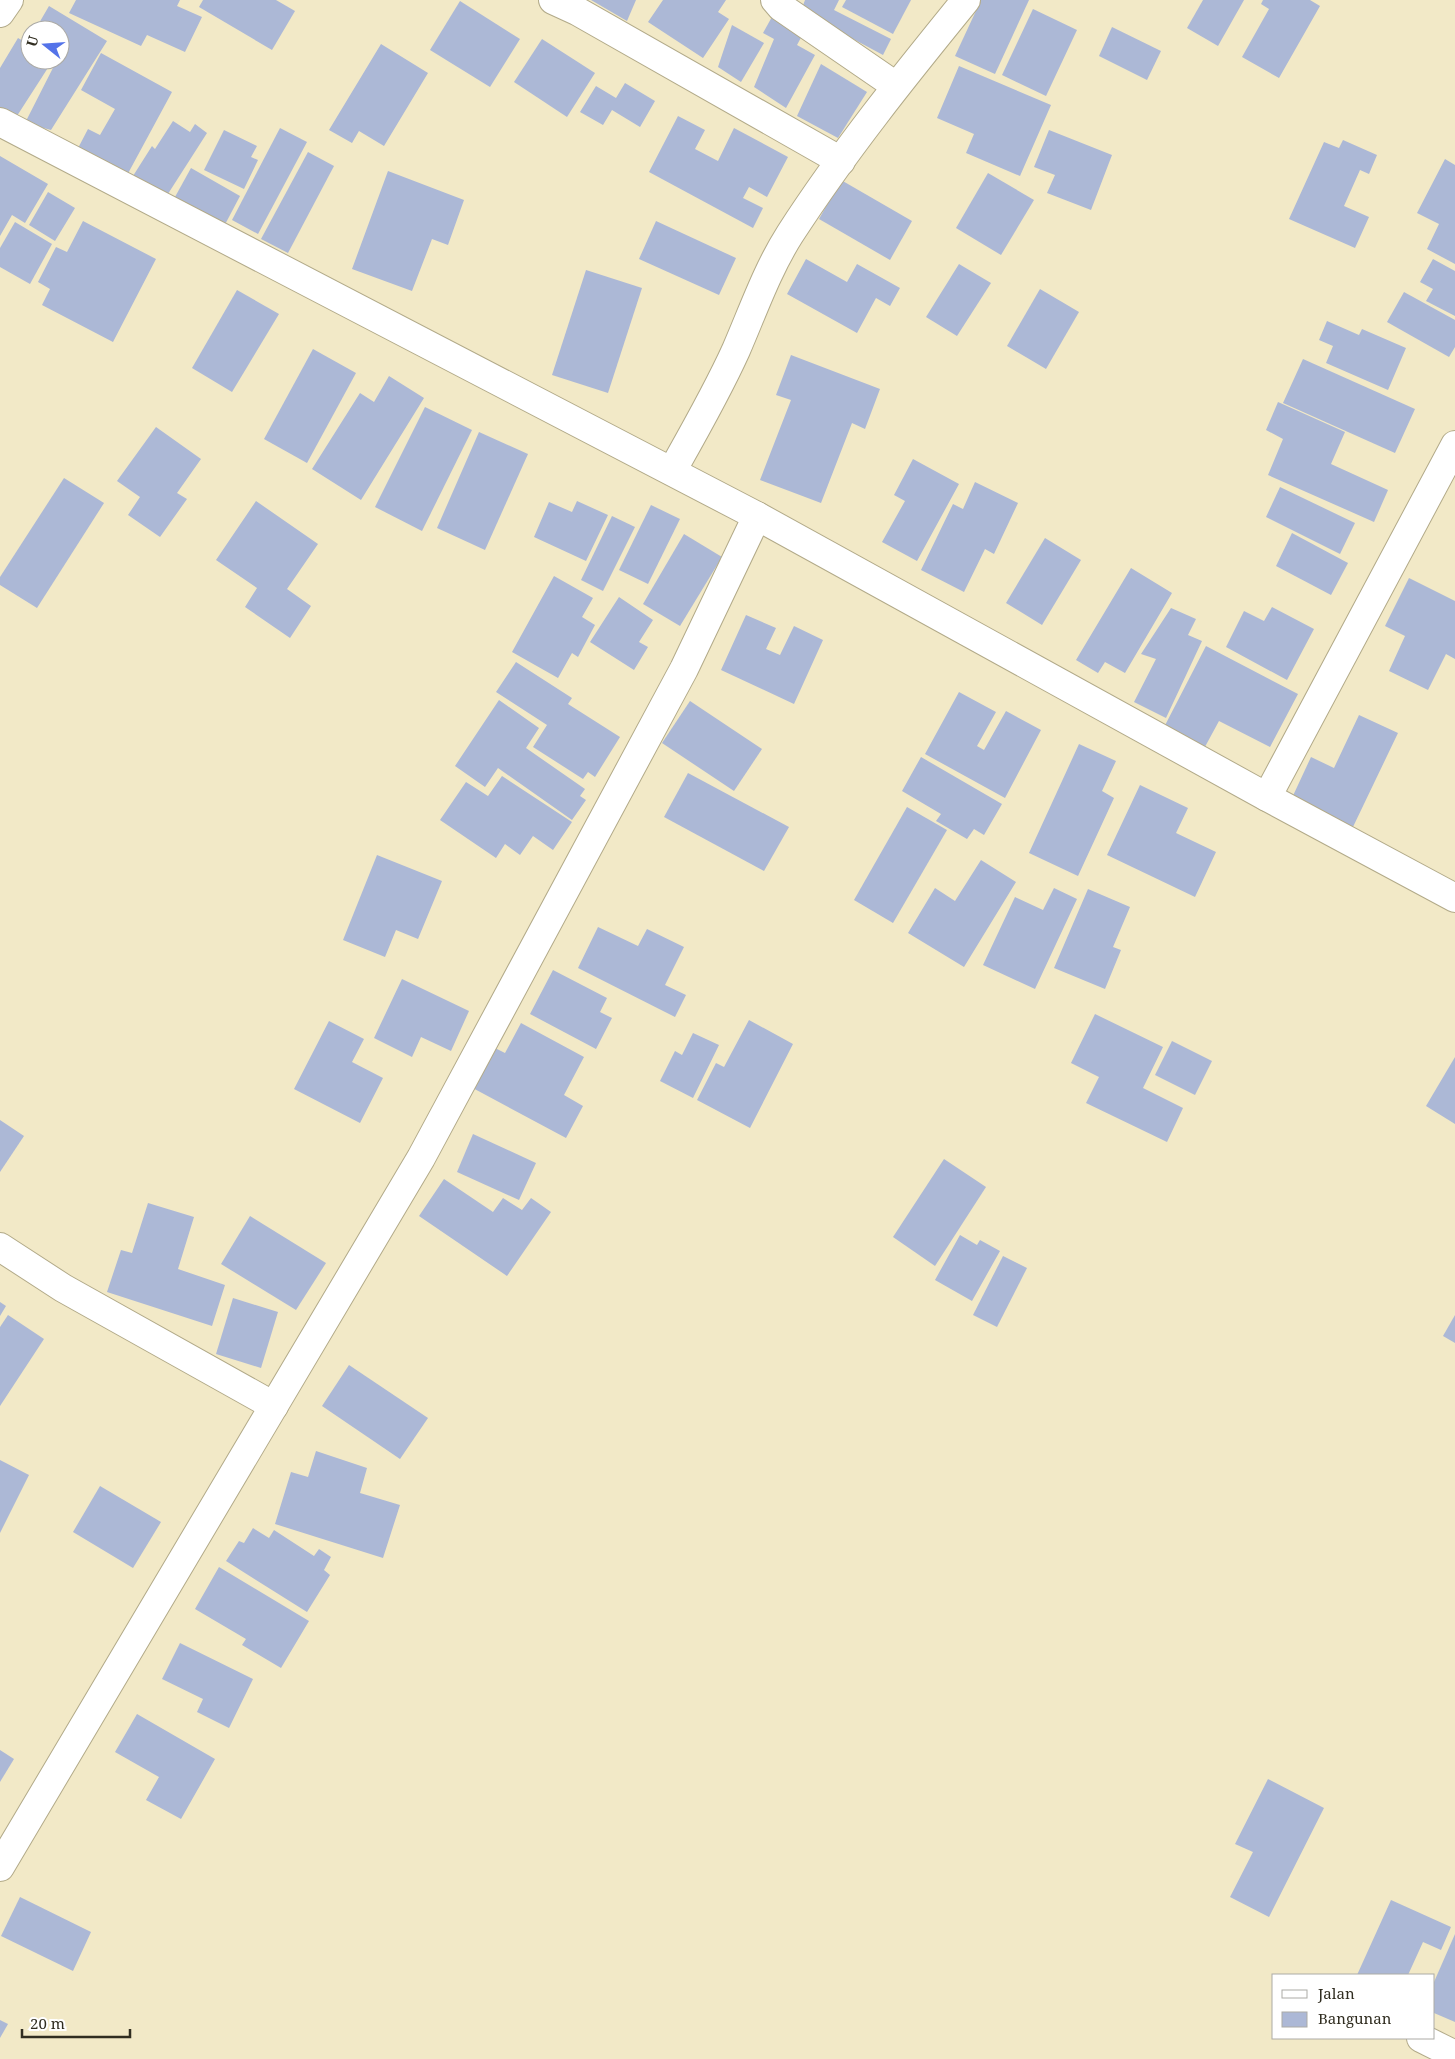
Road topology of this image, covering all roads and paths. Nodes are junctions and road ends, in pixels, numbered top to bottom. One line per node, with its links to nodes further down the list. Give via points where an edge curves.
1 (9, 0): 5 (main road)
2 (552, 0): 8 (main road, via 577,11)
3 (775, 0): 6 (main road)
4 (966, 0): 6 (main road)
5 (0, 13)
6 (896, 86): 8 (main road)
7 (0, 122): 10 (main road)
8 (841, 161): 10 (main road, via 790,235 757,298 710,403)
9 (1455, 445): 12 (main road)
10 (672, 471): 11 (main road)
11 (757, 516): 12 (main road); 15 (main road, via 684,669 421,1158)
12 (1267, 797): 13 (main road)
13 (1455, 898)
14 (0, 1247): 15 (main road, via 63,1288)
15 (274, 1406): 16 (main road)
16 (0, 1867)
17 (1423, 2039): 18 (main road)
18 (1455, 2055)

